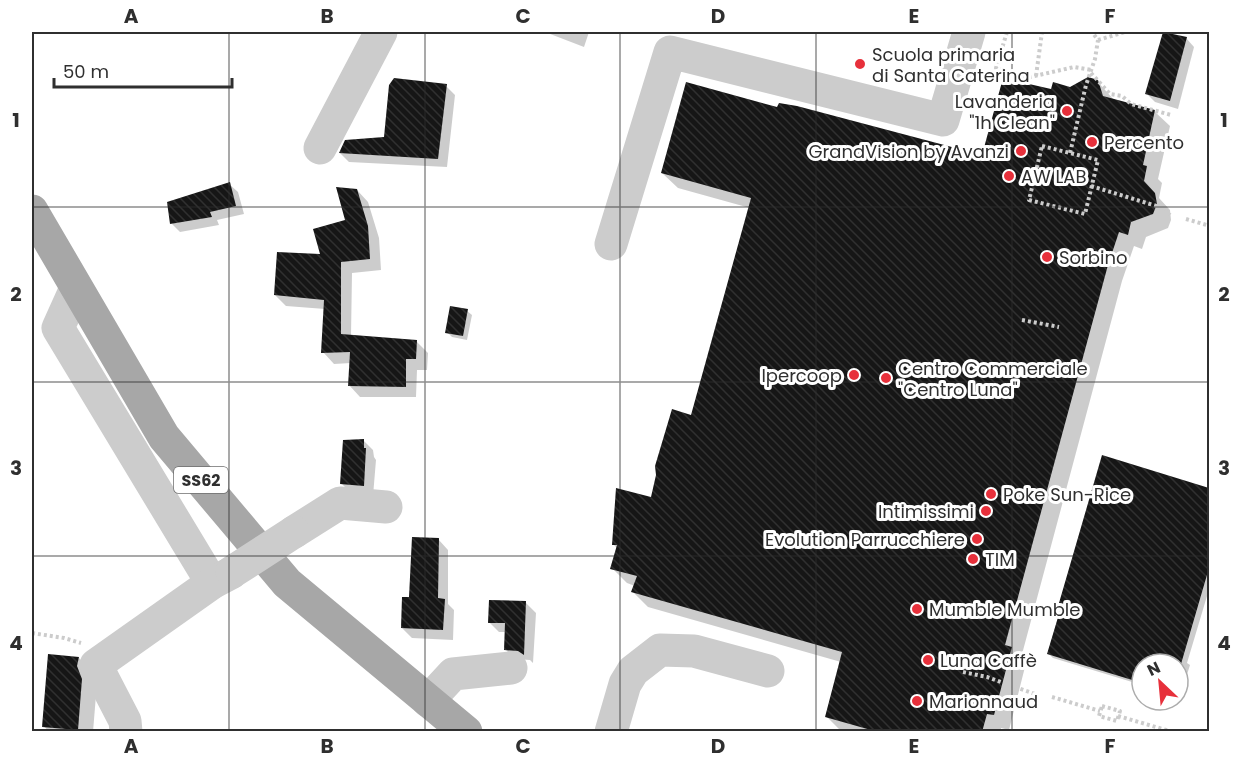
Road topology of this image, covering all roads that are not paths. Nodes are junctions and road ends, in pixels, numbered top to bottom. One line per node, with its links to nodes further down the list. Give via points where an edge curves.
1 (381, 32): 3 (street)
2 (969, 32): 5 (street, via 943,120 670,52)
3 (320, 148)
4 (32, 211): 6 (main road, SS62)
5 (611, 244)
6 (76, 288): 8 (street, via 58,328); 12 (main road, SS62, via 164,436 287,583)
7 (386, 507): 8 (street, bridge, via 340,503)
8 (222, 577): 13 (street, via 96,665 125,721)
9 (511, 668): 12 (street, via 453,674)
10 (768, 670): 11 (street, via 694,651 660,650 633,671)
11 (621, 700): 16 (street); 17 (street)
12 (428, 701): 14 (main road, SS62); 15 (main road, SS62)
13 (126, 732)
14 (466, 732)
15 (489, 732)
16 (611, 732)
17 (628, 732)

